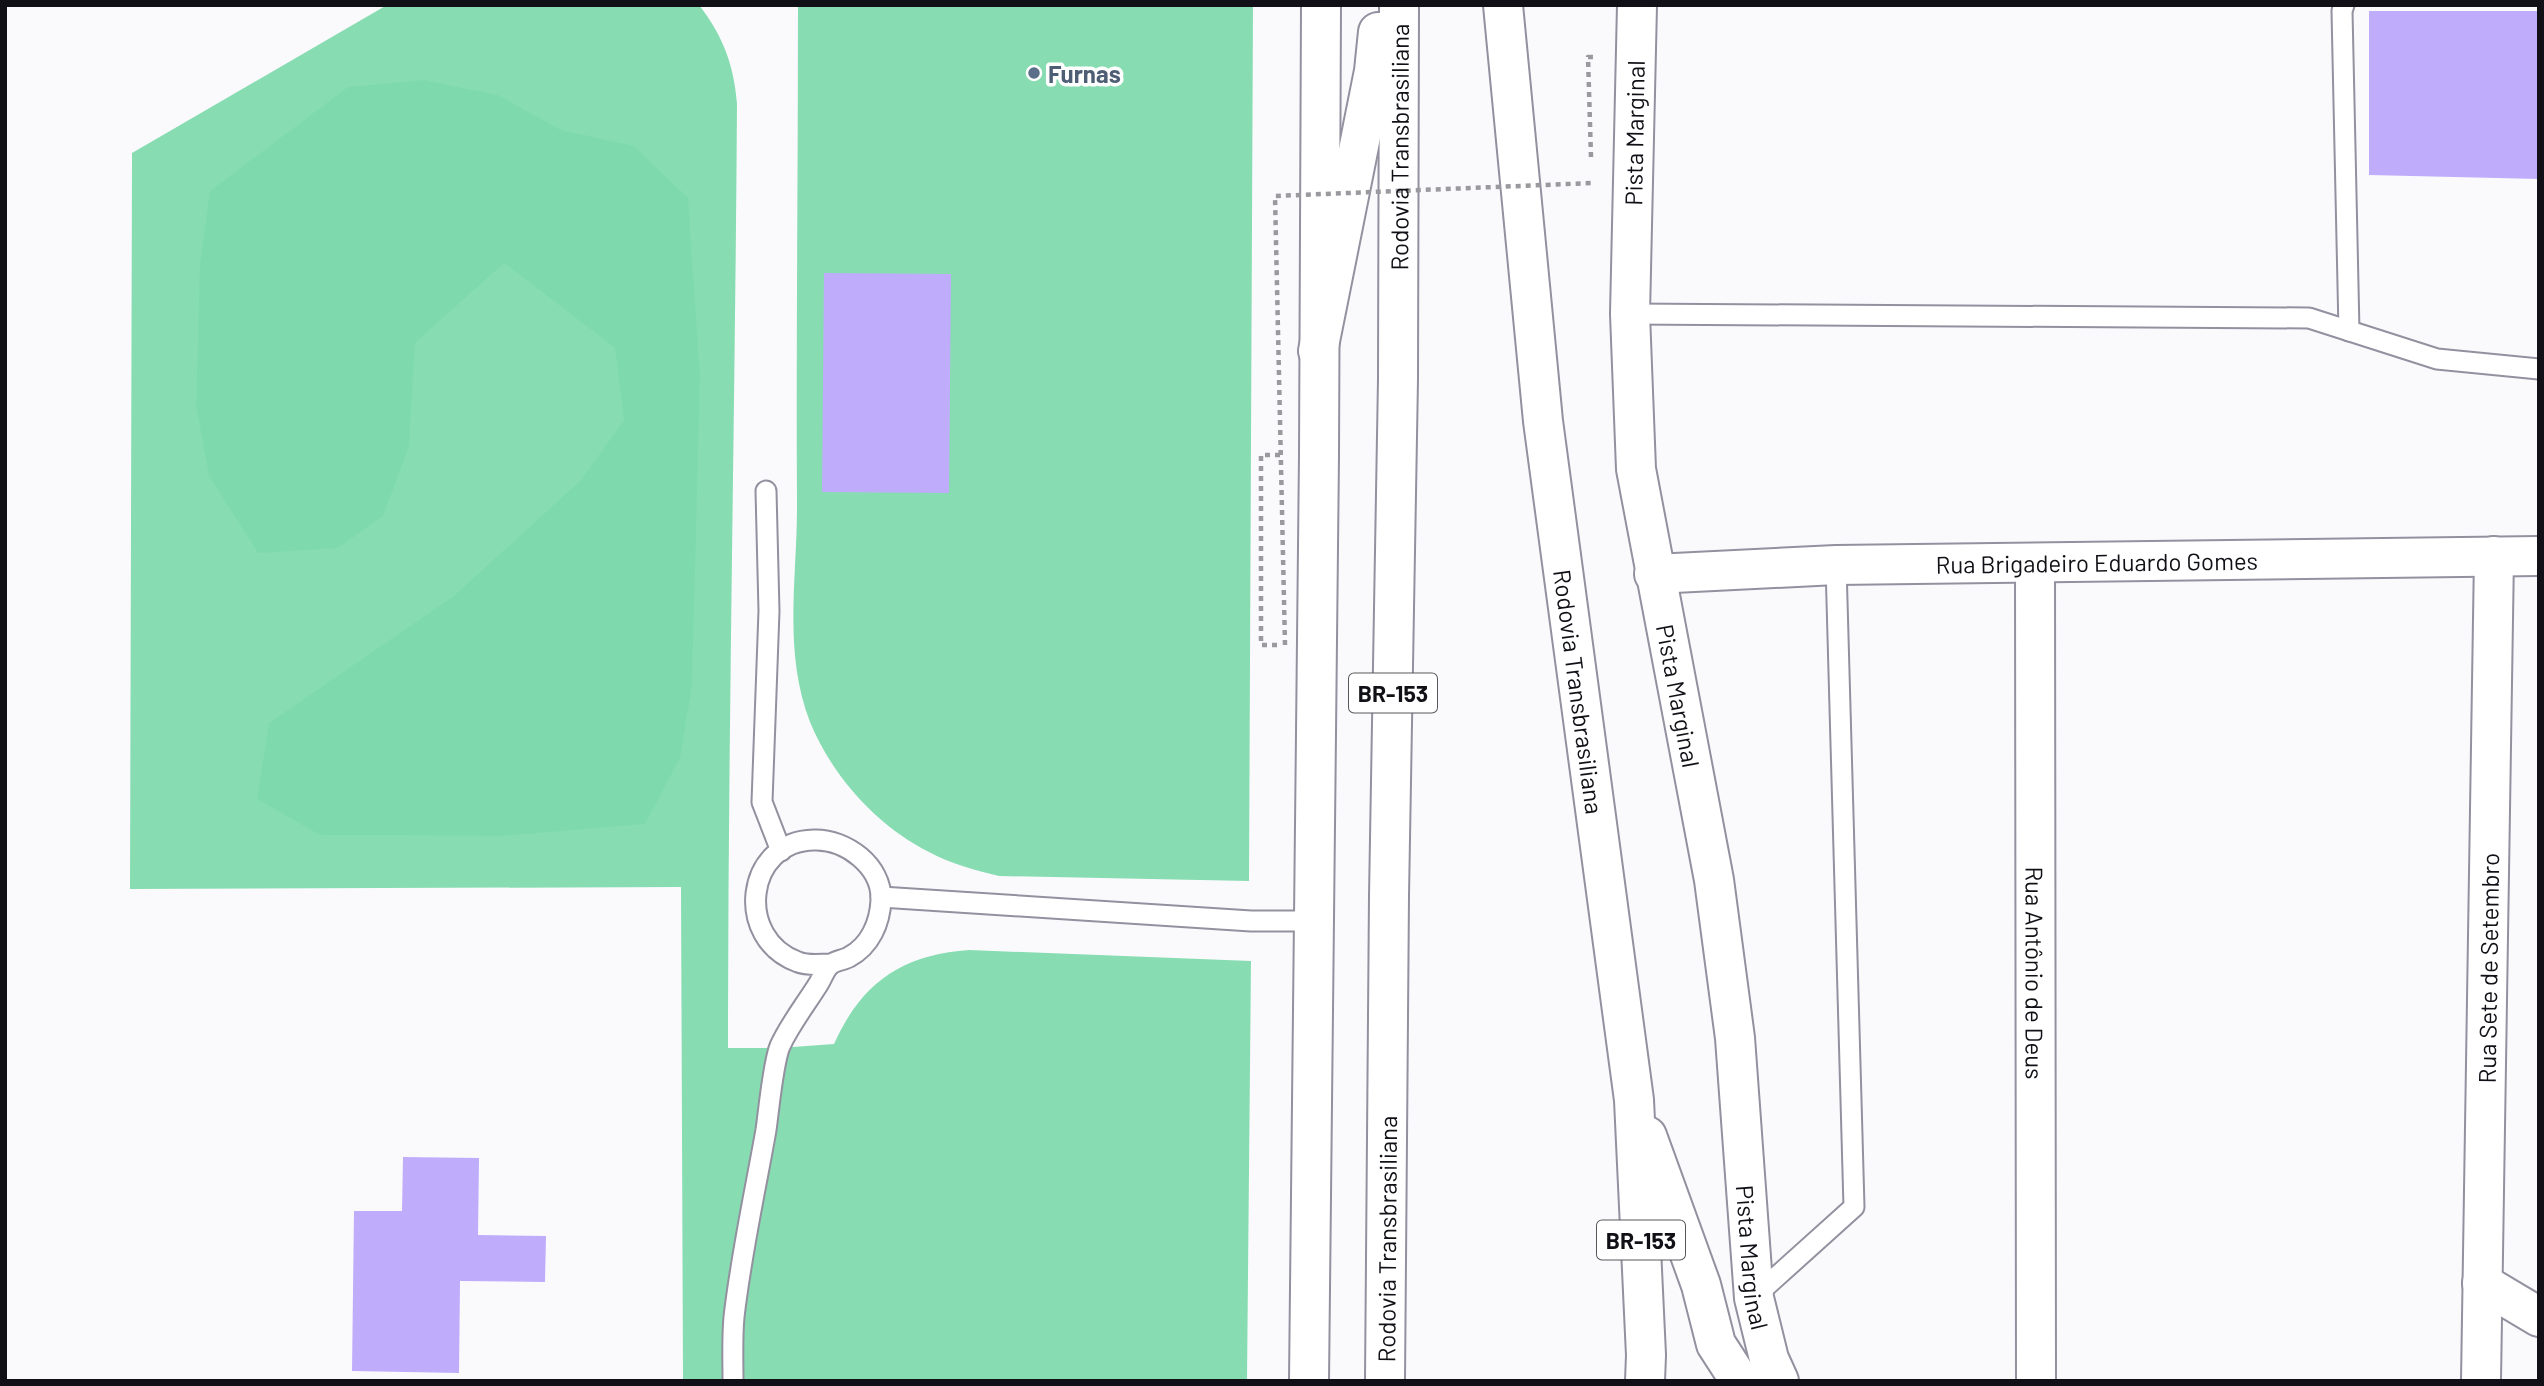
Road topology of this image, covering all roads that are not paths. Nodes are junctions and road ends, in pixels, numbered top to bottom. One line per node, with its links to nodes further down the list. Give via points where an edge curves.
1 (1321, 5): 9 (main road)
2 (1381, 5): 9 (main road, via 1374,71)
3 (1399, 5): 27 (main road, Rodovia Transbrasiliana / BR-153)
4 (1503, 5): 21 (main road, Rodovia Transbrasiliana / BR-153, via 1542,421)
5 (1637, 5): 7 (main road, Pista Marginal)
6 (2344, 5): 8 (lane)
7 (1630, 314): 8 (lane, via 2309,318); 16 (main road, Pista Marginal, via 1636,468)
8 (2349, 331): 10 (lane, via 2437,359)
9 (1318, 351): 19 (main road)
10 (2539, 369)
11 (766, 491): 17 (lane, via 769,611 762,802)
12 (2494, 556): 13 (main road, Rua Brigadeiro Eduardo Gomes); 14 (main road, Rua Brigadeiro Eduardo Gomes); 22 (main road, Rua Sete de Setembro)
13 (2539, 556)
14 (2035, 563): 15 (main road, Rua Brigadeiro Eduardo Gomes); 31 (main road, Rua Antônio de Deus)
15 (1836, 565): 16 (main road, Rua Brigadeiro Eduardo Gomes); 23 (lane, via 1854,1207)
16 (1654, 573): 23 (main road, Pista Marginal, via 1703,817 1732,1011)
17 (781, 851): 18 (lane, via 800,842 835,841 857,853 872,869); 20 (lane, via 758,880 754,904 758,925 769,943 786,957 802,964)
18 (881, 897): 19 (lane); 20 (lane, via 878,924 866,943 850,957)
19 (1314, 921): 26 (main road)
20 (830, 964): 25 (lane, via 779,1048 734,1318)
21 (1634, 1100): 28 (main road, Rodovia Transbrasiliana / BR-153); 29 (main road, via 1701,1285 1716,1345)
22 (2482, 1283): 24 (main road); 32 (main road, Rua Sete de Setembro)
23 (1754, 1298): 30 (main road, Pista Marginal)
24 (2539, 1317)
25 (733, 1381)
26 (1309, 1381)
27 (1385, 1381)
28 (1646, 1381)
29 (1740, 1381)
30 (1779, 1381)
31 (2036, 1381)
32 (2481, 1381)

